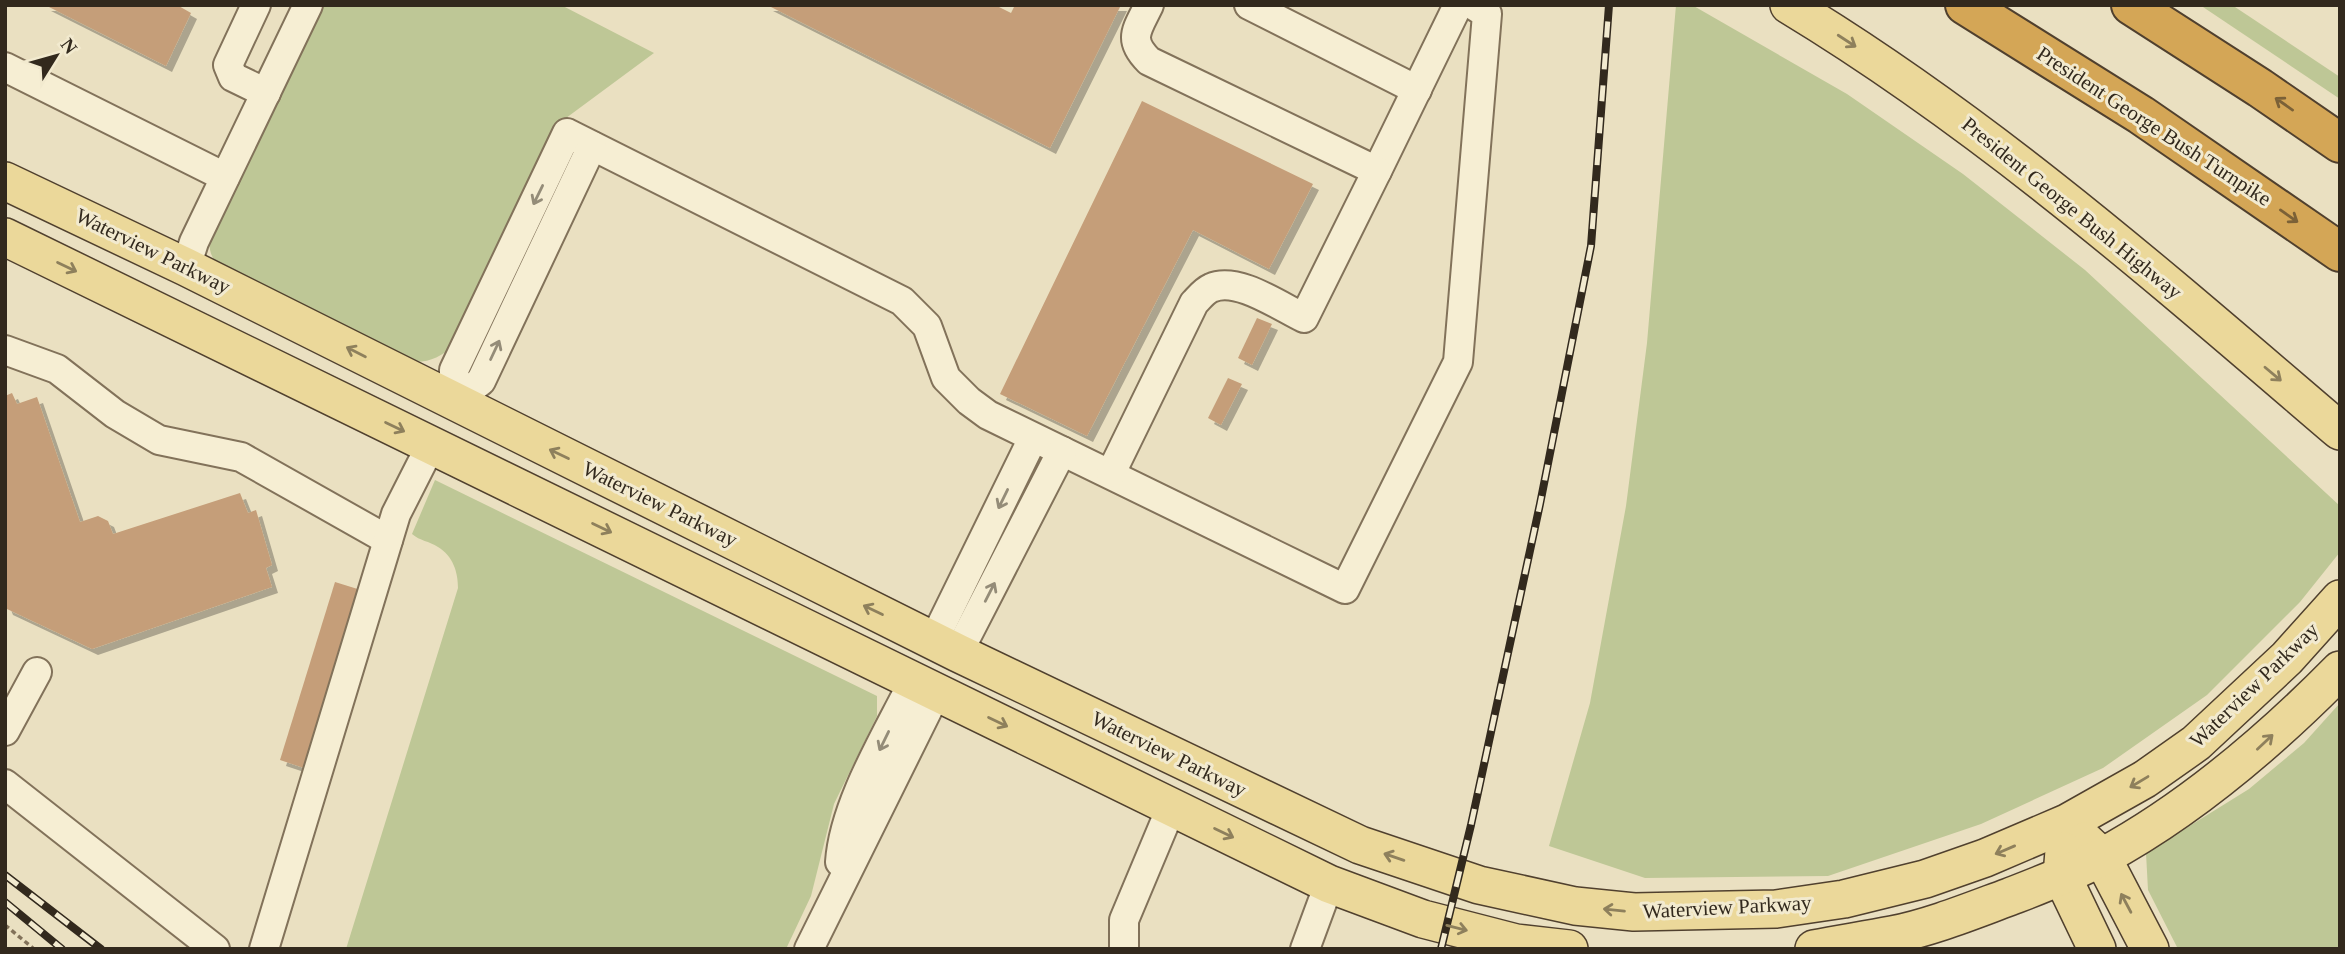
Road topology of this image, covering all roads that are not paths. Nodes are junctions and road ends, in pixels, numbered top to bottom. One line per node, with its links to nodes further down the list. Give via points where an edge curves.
1 (256, 5): 12 (street, via 228,65 233,77)
2 (308, 5): 12 (street)
3 (1149, 5): 15 (street, via 1135,36 1137,49 1149,61)
4 (1249, 5): 11 (street)
5 (1458, 5): 11 (street)
6 (1473, 5): 27 (street, via 1487,14 1458,362 1345,589)
7 (1789, 5): 23 (main road, President George Bush Highway, one-way to 23, via 1884,65 1997,146 2106,232)
8 (1965, 5): 19 (highway, President George Bush Turnpike, one-way to 19, via 2141,115)
9 (2131, 5): 13 (highway, one-way to 9)
10 (6, 64): 16 (street)
11 (1417, 90): 15 (street)
12 (266, 93): 16 (street)
13 (2340, 143)
14 (592, 146): 22 (street, one-way to 14, via 481,381); 22 (street, one-way to 22, via 567,133 454,370); 24 (street, via 902,301 928,326 946,378 958,391 988,415)
15 (1377, 171): 27 (street, via 1304,318 1238,286 1224,284 1208,289 1194,303)
16 (225, 177): 20 (street)
17 (5, 181): 20 (main road, Waterview Parkway)
18 (5, 237): 25 (main road, one-way to 25)
19 (2340, 251)
20 (186, 267): 22 (main road, Waterview Parkway, one-way to 20)
21 (5, 351): 28 (street, via 57,369 115,414 159,440 241,457)
22 (454, 402): 25 (main road); 30 (main road, Waterview Parkway, one-way to 22)
23 (2340, 431)
24 (1033, 438): 26 (street); 30 (street, one-way to 30)
25 (431, 445): 28 (street); 33 (main road, one-way to 33)
26 (1062, 451): 27 (street); 30 (street, one-way to 26)
27 (1111, 473)
28 (388, 540): 43 (street)
29 (2340, 599): 37 (main road, Waterview Parkway, one-way to 37, via 2287,658 2196,743 2145,779)
30 (946, 647): 33 (main road); 37 (main road, Waterview Parkway, one-way to 30, via 1925,879 1844,899 1712,912 1634,912 1575,905 1479,885 1360,845)
31 (2340, 670): 38 (main road, one-way to 31, via 2154,826 2256,751)
32 (37, 672): 34 (street)
33 (926, 685): 36 (main road, one-way to 36); 44 (street)
34 (5, 731)
35 (5, 784): 42 (street)
36 (1171, 808): 40 (main road, one-way to 40); 45 (street, via 1124,920)
37 (2067, 822): 38 (main road); 39 (main road)
38 (2102, 857): 39 (main road); 50 (main road, one-way to 38)
39 (2062, 876): 41 (main road); 49 (main road)
40 (1329, 884): 46 (street); 47 (main road, one-way to 47, via 1423,919 1517,943)
41 (1897, 942): 48 (main road)
42 (215, 949)
43 (264, 949)
44 (809, 949)
45 (1124, 949)
46 (1304, 949)
47 (1569, 949)
48 (1814, 949)
49 (2097, 949)
50 (2150, 949)

